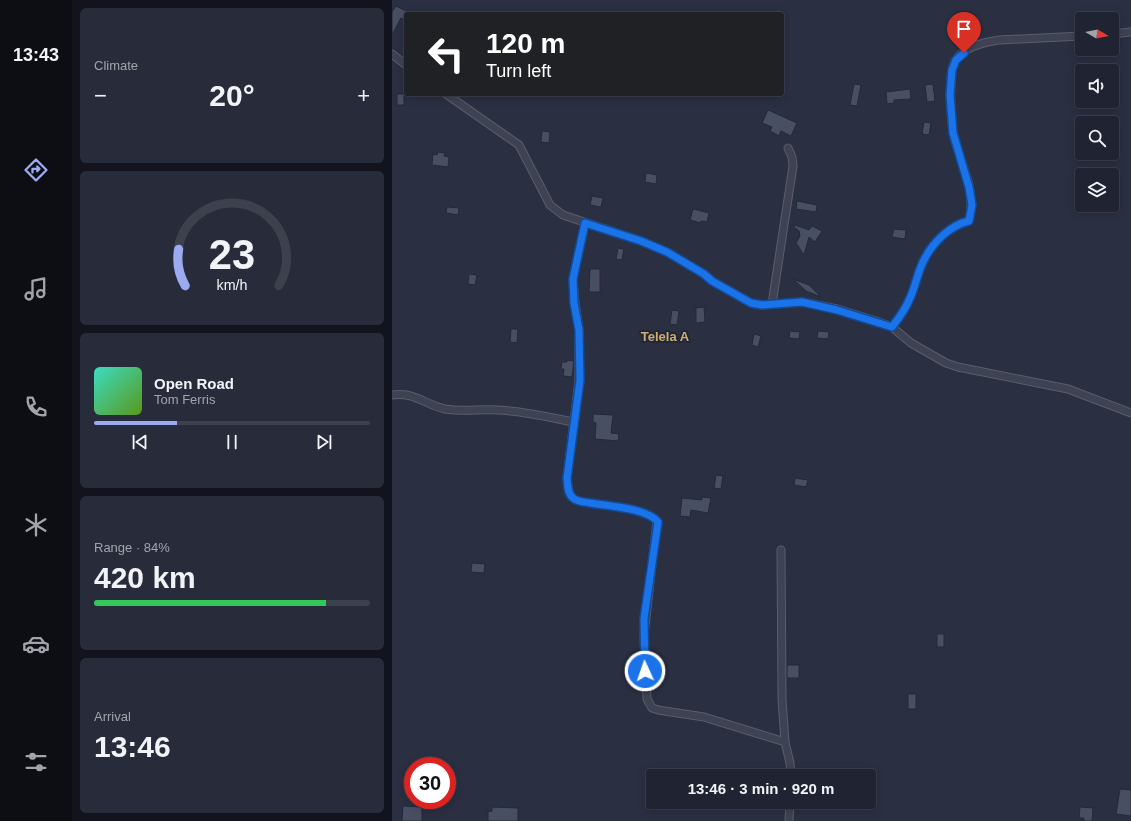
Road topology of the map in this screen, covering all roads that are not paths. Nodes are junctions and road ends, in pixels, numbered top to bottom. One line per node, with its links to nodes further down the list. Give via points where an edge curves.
1 (1131, 32): 2 (street)
2 (1119, 33)
3 (1075, 36): 10 (street, via 987,42 974,46 956,60 951,76 951,114 953,133 969,187 972,205 969,221 955,226 929,251 924,258 910,299)
4 (392, 54): 5 (street)
5 (404, 63)
6 (449, 96): 8 (street, via 519,145 550,205 563,215)
7 (788, 148): 9 (street, via 793,166)
8 (585, 223): 9 (street, via 667,252 751,303); 13 (street, via 573,279 579,330 580,380)
9 (772, 304): 10 (street, via 796,302 823,307)
10 (892, 327): 12 (street, via 911,343 946,363 1068,389)
11 (392, 395): 13 (street, via 410,395 430,405 450,410 498,410)
12 (1131, 413)
13 (573, 422): 15 (street, via 567,478 571,497 584,502 641,512 651,515 658,522 644,635 648,704 658,710 704,717)
14 (781, 550): 15 (street, via 781,668)
15 (785, 742): 16 (street)
16 (790, 769)
17 (790, 809): 18 (street)
18 (789, 821)

